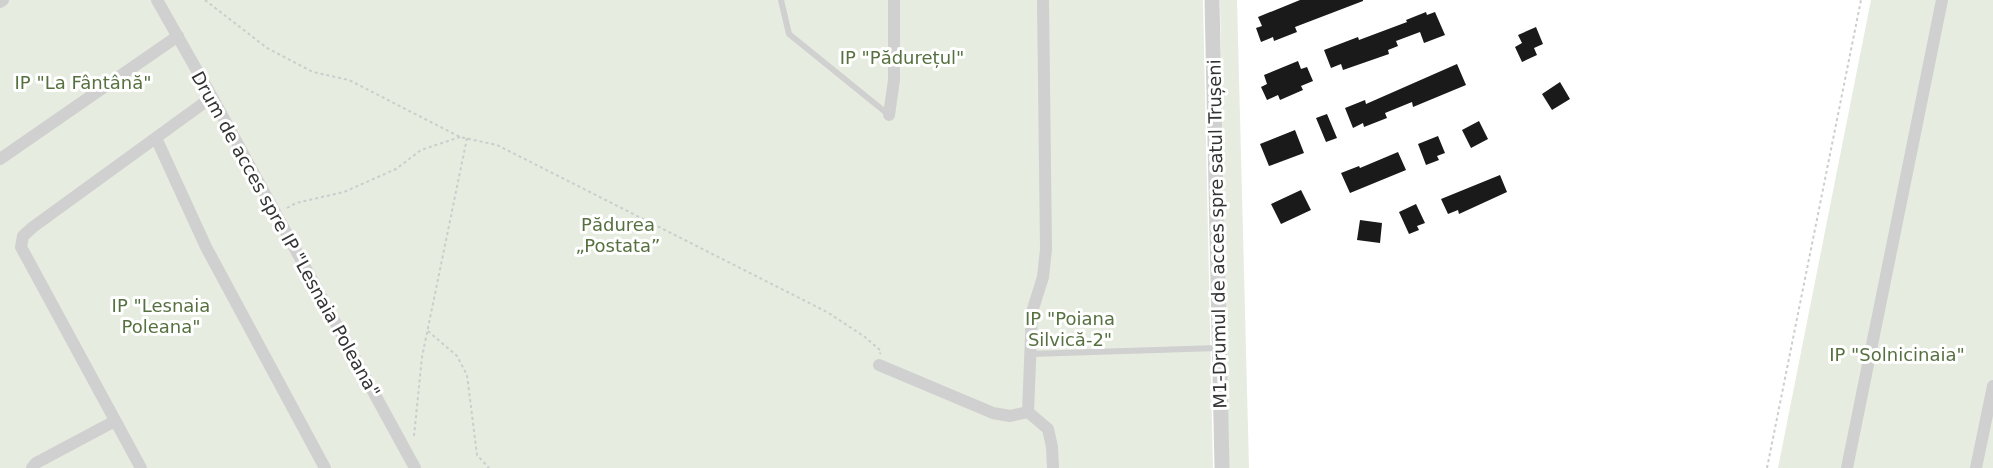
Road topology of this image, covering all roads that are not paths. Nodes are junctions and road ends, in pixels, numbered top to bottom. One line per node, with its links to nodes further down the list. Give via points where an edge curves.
1 (157, 0): 7 (street, Drum de acces spre IP "Lesnaia Poleana")
2 (781, 0): 9 (lane, via 789,34)
3 (894, 0): 9 (street, via 894,80)
4 (1043, 0): 13 (street, via 1046,249 1043,277 1032,312)
5 (1212, 0): 12 (street, M1-Drumul de acces spre satul Trușeni)
6 (1942, 0): 24 (street)
7 (178, 36): 8 (street, Drum de acces spre IP "Lesnaia Poleana"); 11 (street)
8 (212, 97): 10 (street); 18 (street, Drum de acces spre IP "Lesnaia Poleana")
9 (889, 115)
10 (156, 138): 17 (street, via 33,227 23,236 21,247); 21 (street, via 206,248)
11 (0, 159)
12 (1219, 348): 13 (lane); 23 (street, M1-Drumul de acces spre satul Trușeni)
13 (1030, 354): 16 (street)
14 (879, 365): 16 (street, via 993,413 1010,416)
15 (1993, 386): 25 (street)
16 (1028, 412): 22 (street, via 1048,429)
17 (116, 421): 19 (street); 20 (street)
18 (412, 464)
19 (32, 468)
20 (141, 468)
21 (325, 468)
22 (1053, 468)
23 (1222, 468)
24 (1846, 468)
25 (1976, 468)

